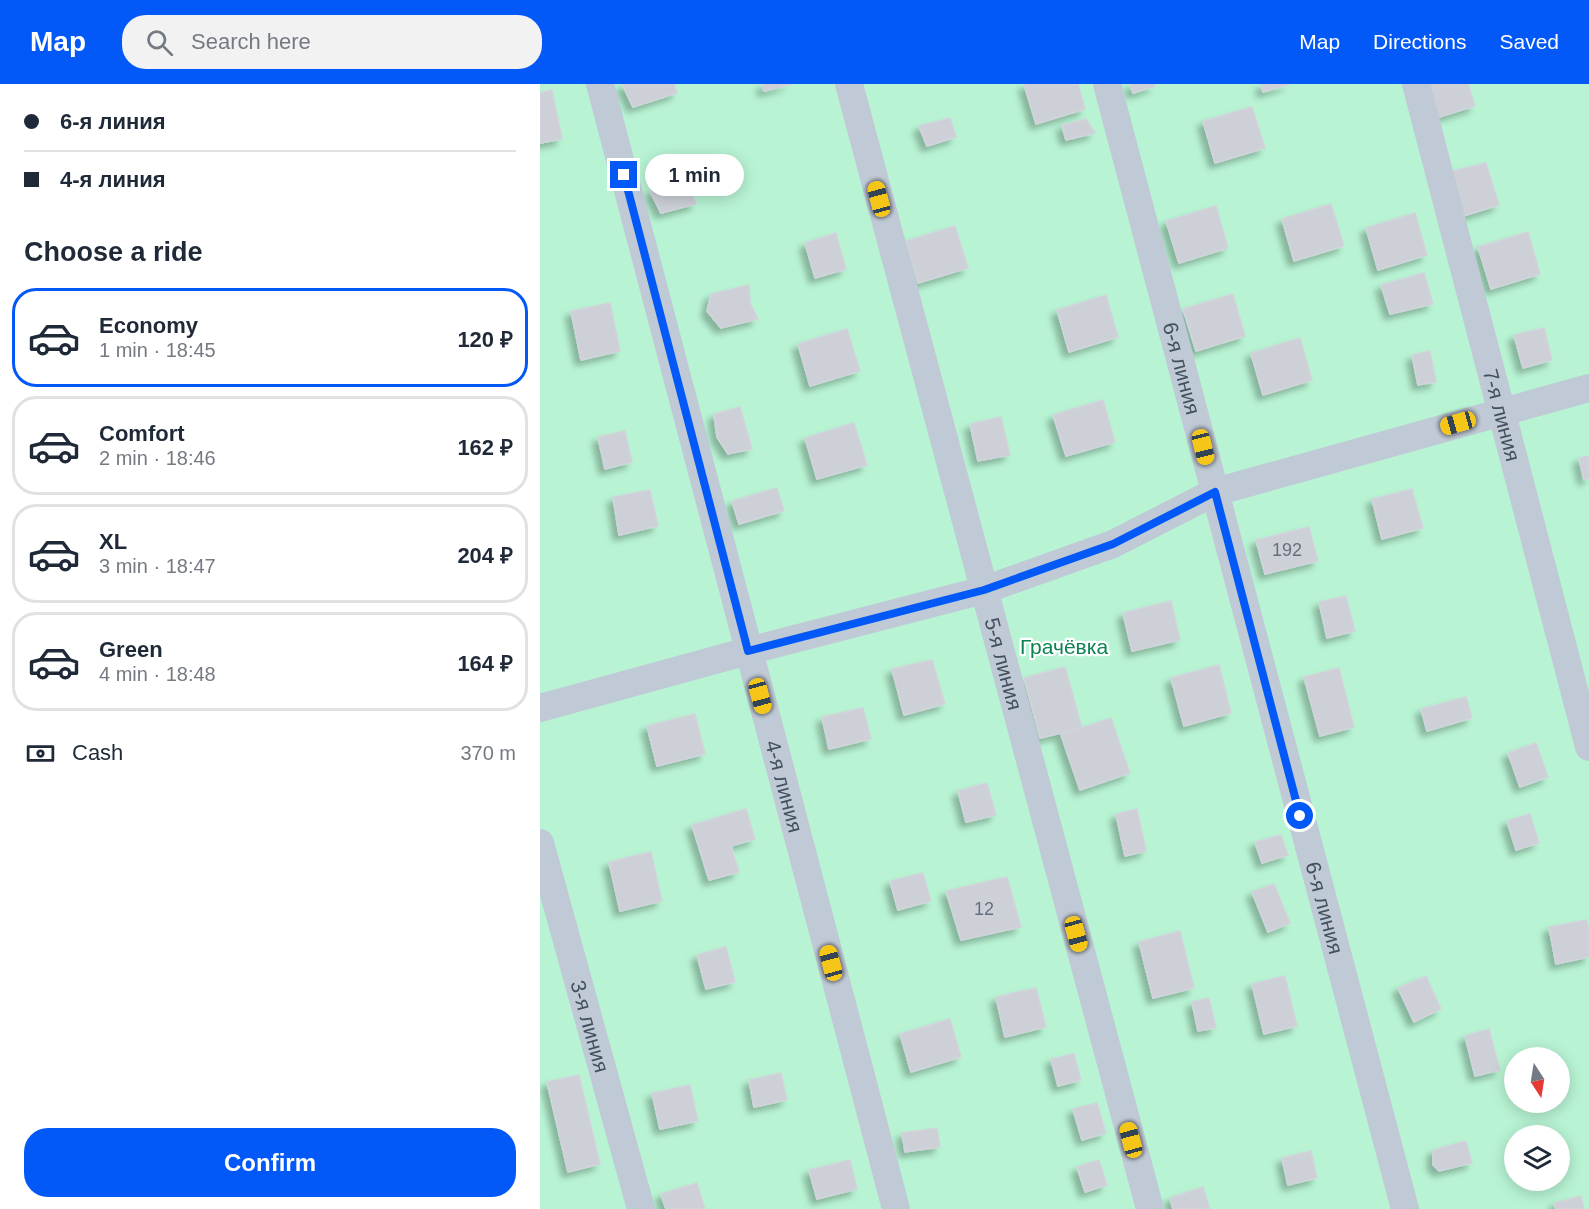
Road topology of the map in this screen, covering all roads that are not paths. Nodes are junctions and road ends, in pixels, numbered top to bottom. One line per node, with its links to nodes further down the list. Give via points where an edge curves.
1 (600, 84): 9 (street, 4-я линия)
2 (849, 84): 8 (street, 5-я линия)
3 (1107, 84): 7 (street, 6-я линия)
4 (1416, 84): 6 (street, 7-я линия)
5 (1589, 388): 6 (street)
6 (1502, 411): 7 (street); 11 (street, 7-я линия)
7 (1215, 492): 8 (street, via 1113,544); 16 (street, 6-я линия)
8 (984, 590): 9 (street); 15 (street, 5-я линия)
9 (748, 651): 10 (street); 14 (street, 4-я линия)
10 (540, 708)
11 (1589, 747)
12 (540, 843): 13 (street, 3-я линия)
13 (641, 1209)
14 (896, 1209)
15 (1150, 1209)
16 (1405, 1209)

